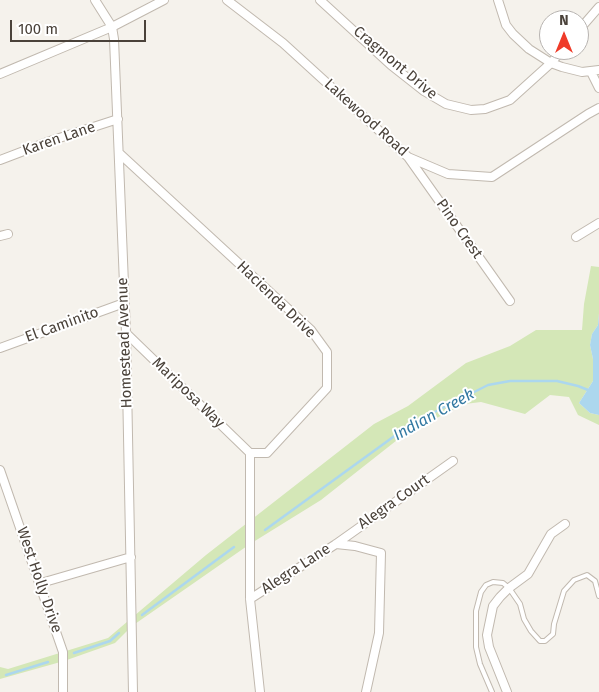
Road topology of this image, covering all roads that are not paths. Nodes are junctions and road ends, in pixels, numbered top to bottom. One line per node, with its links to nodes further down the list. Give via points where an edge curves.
1 (95, 0): 8 (street, Homestead Avenue)
2 (164, 0): 8 (street)
3 (227, 0): 17 (street, Lakewood Road, via 283,43)
4 (320, 0): 10 (street, Cragmont Drive, via 424,91 456,107 470,110 498,106 510,100)
5 (498, 0): 10 (street, via 513,34)
6 (599, 7): 7 (street)
7 (589, 18)
8 (112, 27): 12 (street); 15 (street, Homestead Avenue)
9 (554, 60): 10 (street, Cragmont Drive)
10 (551, 63): 11 (street, via 572,70)
11 (595, 71): 13 (street)
12 (0, 74)
13 (599, 88)
14 (599, 108): 17 (street, Lakewood Road, via 492,177 448,174)
15 (118, 119): 16 (street, Homestead Avenue); 18 (street, Karen Lane)
16 (119, 153): 22 (street, Homestead Avenue); 25 (street, Hacienda Drive, via 310,330 327,352 326,388 268,453)
17 (408, 157): 21 (street, Pino Crest)
18 (0, 160)
19 (599, 223): 20 (street)
20 (576, 237)
21 (510, 301)
22 (124, 303): 23 (street, Homestead Avenue); 24 (street, El Caminito)
23 (126, 333): 25 (street, Mariposa Way); 30 (street, Homestead Avenue)
24 (0, 348)
25 (250, 453): 36 (street)
26 (453, 461): 29 (street, Alegra Court)
27 (0, 470): 32 (street, West Holly Drive)
28 (566, 524): 34 (street, via 551,534 528,574)
29 (336, 544): 36 (street, Alegra Lane); 40 (street, Alegra Lane, via 381,553 379,633)
30 (131, 556): 32 (street); 38 (street, Homestead Avenue)
31 (595, 581): 33 (lane); 34 (lane, via 587,575 574,580 564,591 553,634 545,641 540,641 530,631 520,604); 35 (lane)
32 (40, 583): 37 (street, West Holly Drive, via 64,652)
33 (599, 586)
34 (509, 588): 41 (lane, via 503,583 486,585 476,611 476,647); 42 (street, via 494,606 487,634 488,647)
35 (599, 596)
36 (250, 598): 39 (street)
37 (63, 692)
38 (133, 692)
39 (260, 692)
40 (366, 692)
41 (492, 692)
42 (507, 692)

